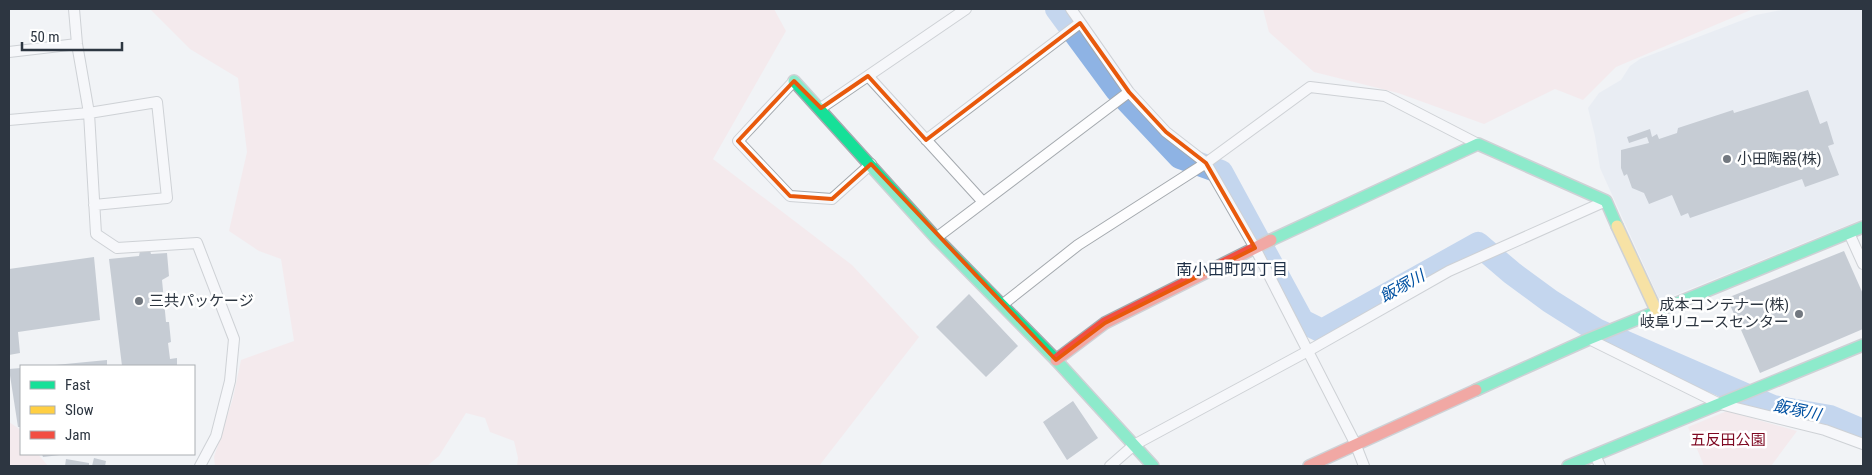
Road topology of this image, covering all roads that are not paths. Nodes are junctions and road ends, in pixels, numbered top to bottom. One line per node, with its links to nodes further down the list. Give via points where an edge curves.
1 (74, 9): 5 (street)
2 (966, 9): 7 (street)
3 (1071, 9): 4 (street)
4 (1080, 23): 9 (street); 13 (street)
5 (77, 44): 6 (street); 11 (street)
6 (9, 52)
7 (868, 76): 10 (street); 13 (street)
8 (794, 81): 10 (street); 16 (street, via 738,140 790,196 832,199)
9 (1129, 92): 15 (street, via 1166,132); 18 (street)
10 (821, 108): 16 (street)
11 (89, 113): 12 (street); 19 (street); 19 (street, via 157,102 167,198)
12 (9, 120)
13 (926, 140): 18 (street)
14 (1478, 144): 15 (street, via 1385,96 1310,87); 17 (street); 23 (street)
15 (1206, 163): 23 (street); 25 (street, via 1078,245)
16 (871, 164): 22 (street)
17 (1606, 201): 26 (street); 29 (street, via 1449,271)
18 (983, 202): 22 (street)
19 (94, 205): 36 (street, via 96,234 117,248 197,243 234,339 230,381 218,427)
20 (1863, 227): 21 (street)
21 (1849, 232): 24 (street); 26 (street)
22 (936, 238): 25 (street)
23 (1254, 248): 29 (street); 30 (street, via 1105,323)
24 (1863, 264)
25 (1002, 305): 30 (street)
26 (1656, 310): 27 (street)
27 (1589, 339): 31 (street); 32 (street)
28 (1863, 345): 31 (street)
29 (1308, 351): 32 (street); 34 (street)
30 (1056, 360): 34 (street)
31 (1720, 404): 33 (street, via 1825,430); 35 (street)
32 (1356, 443): 39 (street); 40 (street)
33 (1863, 444)
34 (1134, 445): 37 (street); 38 (street)
35 (1595, 455): 41 (street); 42 (street)
36 (200, 466)
37 (1110, 466)
38 (1152, 466)
39 (1309, 466)
40 (1364, 466)
41 (1568, 466)
42 (1600, 466)

